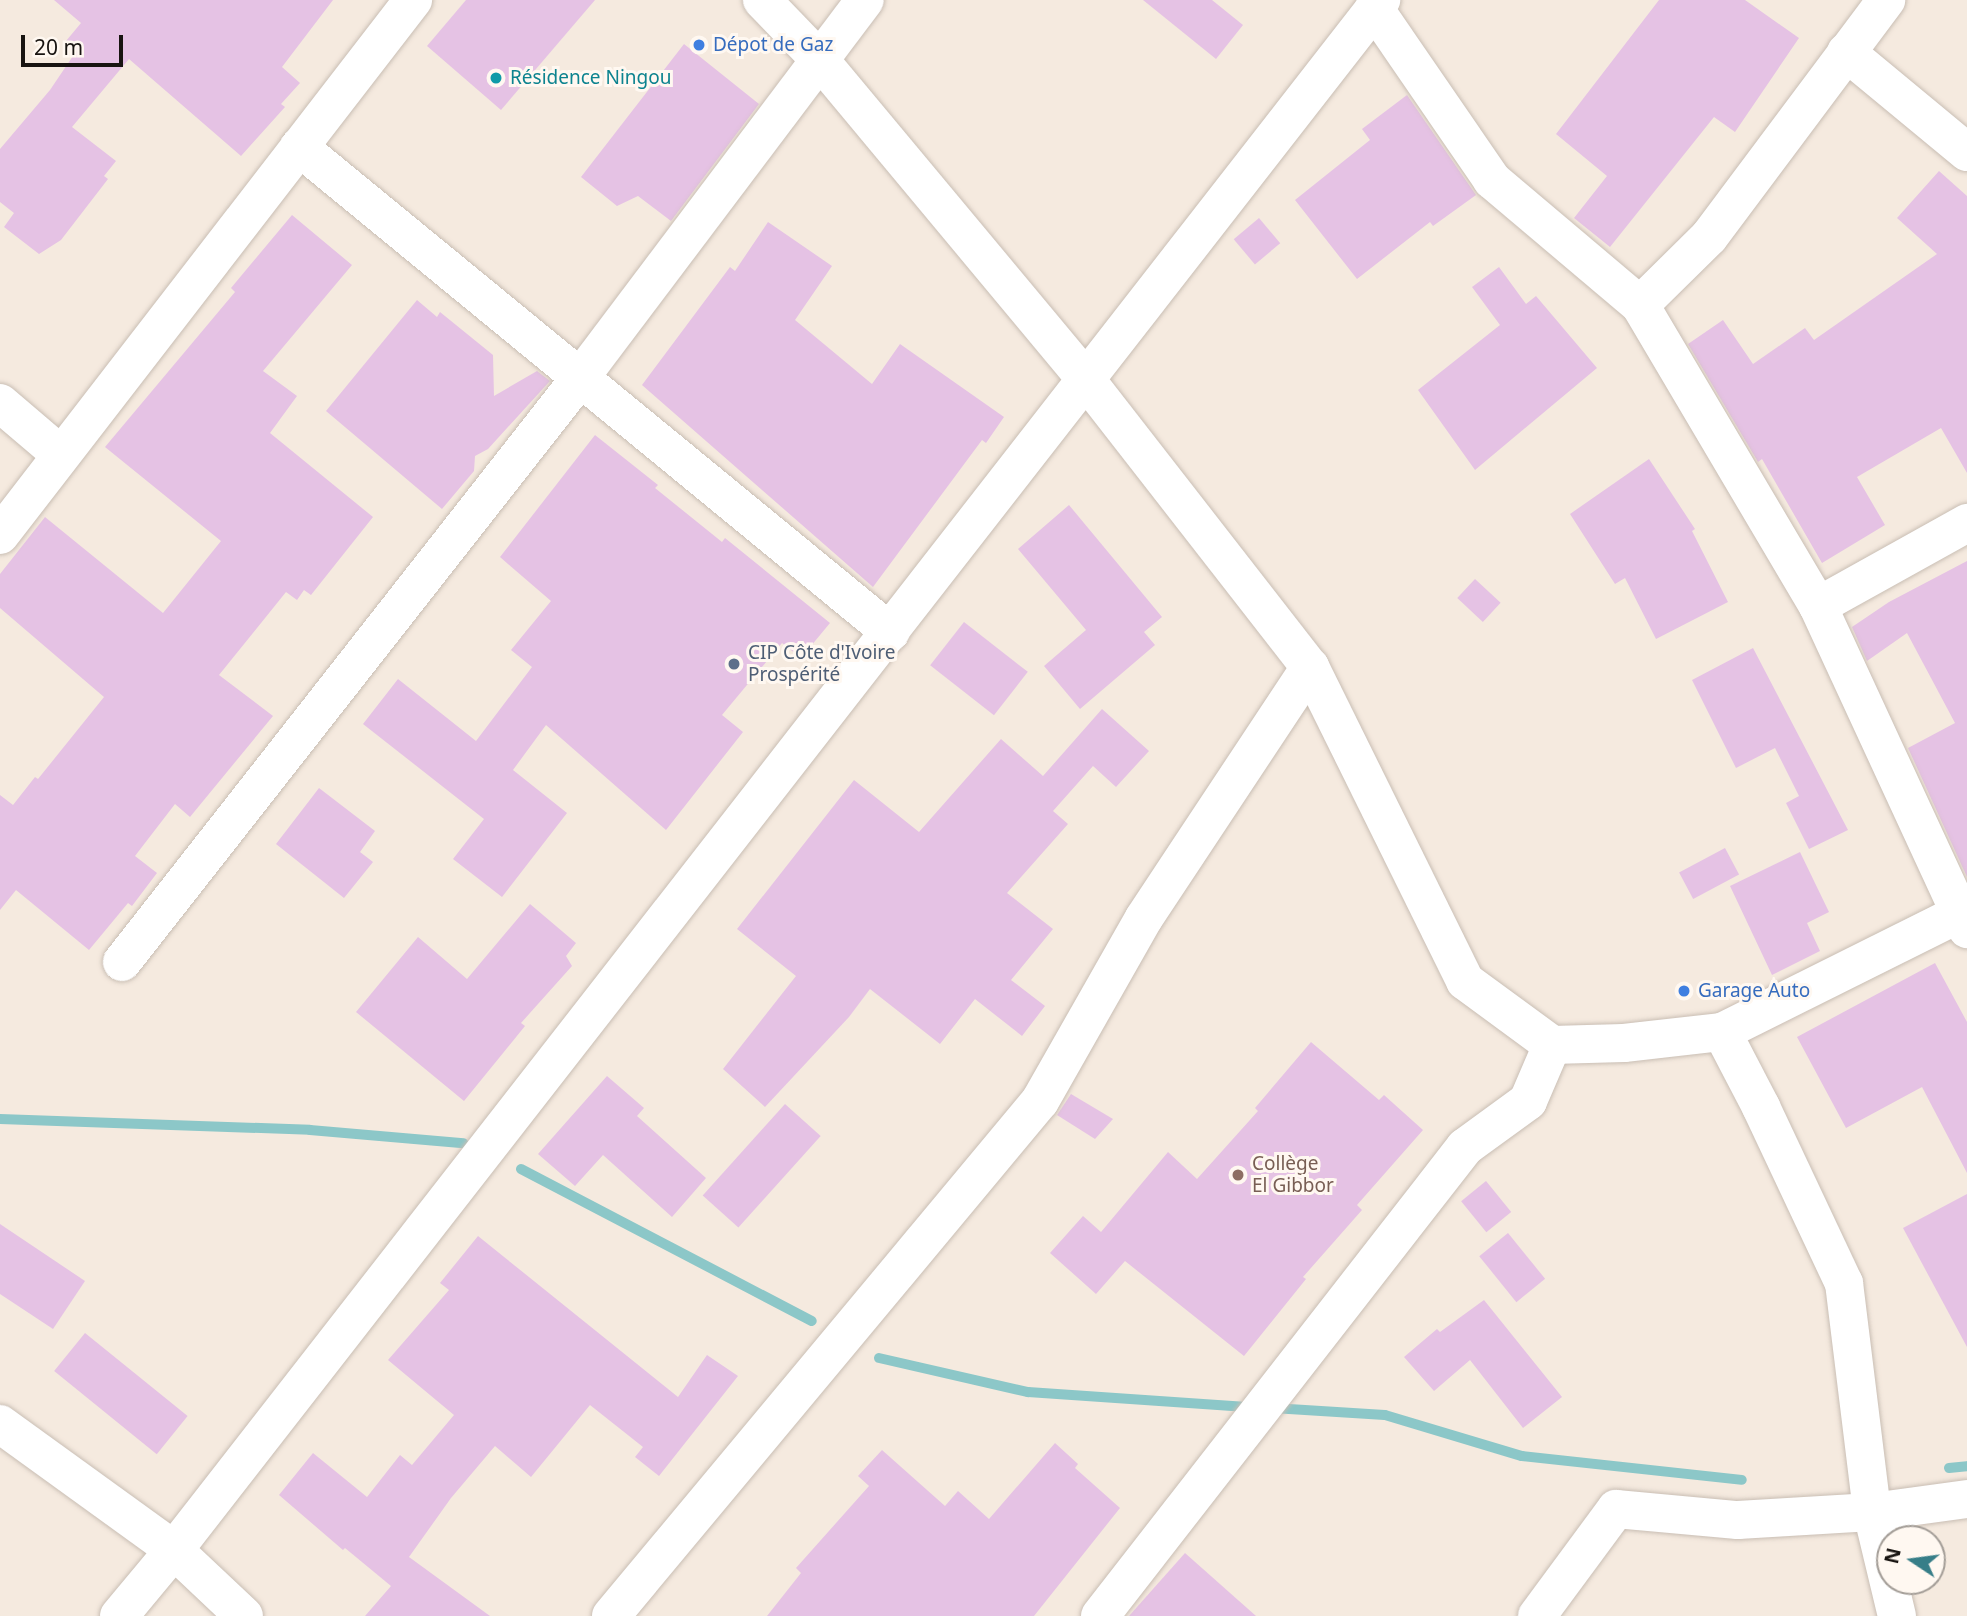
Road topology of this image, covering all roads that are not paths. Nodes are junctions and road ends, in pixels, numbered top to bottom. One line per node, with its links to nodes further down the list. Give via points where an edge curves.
1 (413, 0): 8 (street)
2 (762, 0): 7 (street)
3 (866, 0): 7 (street)
4 (1886, 0): 6 (street)
5 (1378, 4): 10 (street, via 1492,180); 12 (street)
6 (1846, 52): 9 (street); 10 (street, via 1709,237)
7 (819, 59): 11 (street); 12 (street)
8 (299, 147): 11 (street); 14 (street)
9 (1967, 152)
10 (1640, 304): 17 (street)
11 (580, 378): 18 (street); 21 (street)
12 (1087, 381): 18 (street); 19 (street)
13 (0, 403): 14 (street)
14 (61, 455): 16 (street)
15 (1967, 523): 17 (street)
16 (0, 535)
17 (1818, 606): 20 (street)
18 (890, 632): 27 (street)
19 (1310, 667): 23 (street, via 1465,981); 30 (street, via 1144,918 1040,1101)
20 (1964, 918): 22 (street)
21 (122, 962)
22 (1722, 1032): 23 (street); 26 (street, via 1844,1283)
23 (1552, 1045): 31 (street, via 1528,1101 1465,1147)
24 (0, 1424): 27 (street)
25 (1967, 1499): 26 (street)
26 (1872, 1512): 32 (street, via 1738,1520 1616,1509); 33 (street)
27 (174, 1550): 28 (street); 29 (street)
28 (118, 1616)
29 (244, 1616)
30 (611, 1616)
31 (1100, 1616)
32 (1537, 1616)
33 (1897, 1616)

